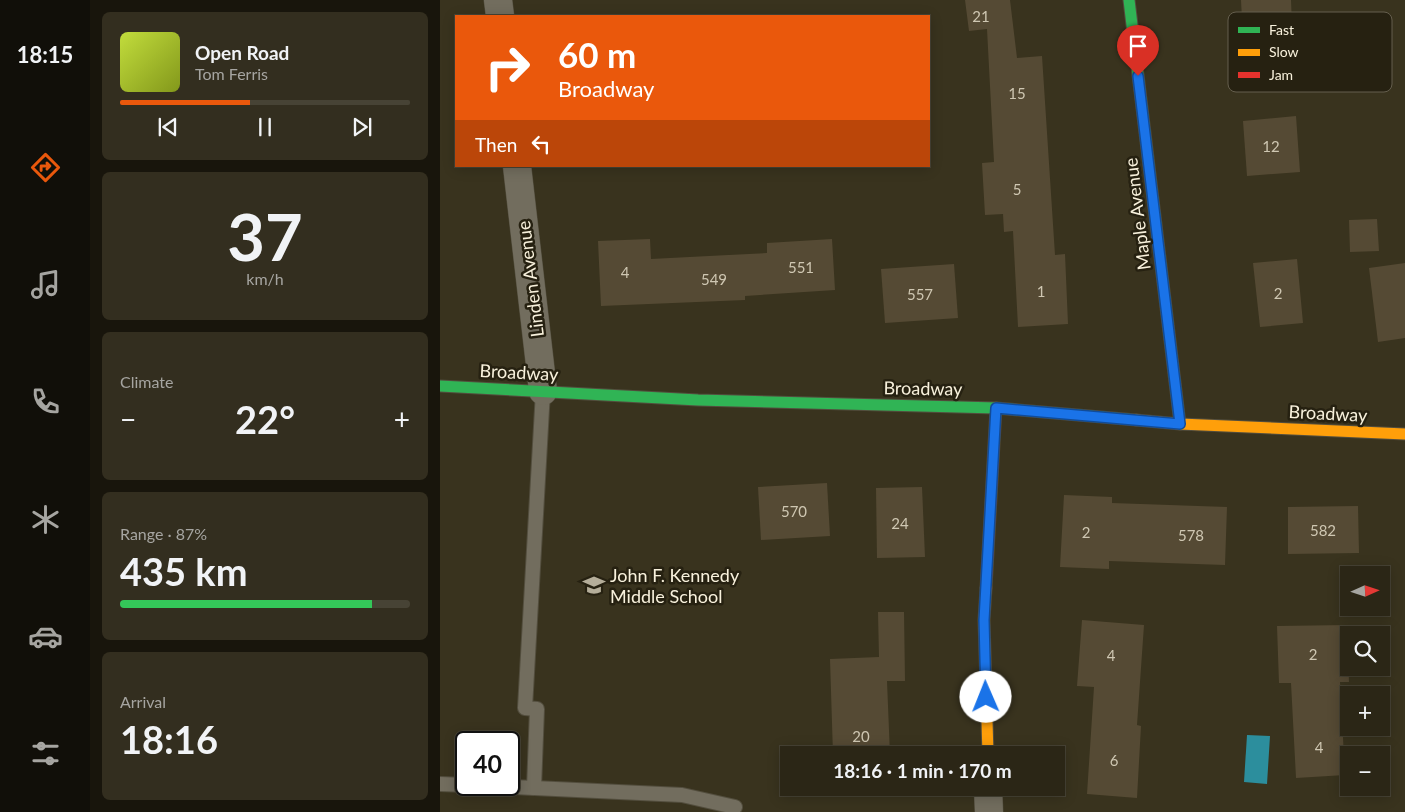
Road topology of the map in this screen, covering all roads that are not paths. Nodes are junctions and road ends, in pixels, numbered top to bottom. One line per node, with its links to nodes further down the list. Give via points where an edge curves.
1 (498, 0): 3 (street)
2 (1129, 0): 8 (main road, Maple Avenue)
3 (500, 15)
4 (517, 167): 6 (street, Linden Avenue)
5 (440, 386): 6 (main road, Broadway)
6 (543, 391): 7 (main road, Broadway, via 708,400); 14 (lane, via 525,708 537,709)
7 (996, 408): 8 (main road, Broadway); 10 (main road, via 984,620)
8 (1180, 424): 9 (main road, Broadway)
9 (1405, 434)
10 (988, 746)
11 (440, 784): 12 (lane)
12 (455, 785)
13 (520, 787): 14 (lane)
14 (534, 788): 16 (lane, via 682,795)
15 (988, 796): 17 (street)
16 (735, 807)
17 (989, 812)

